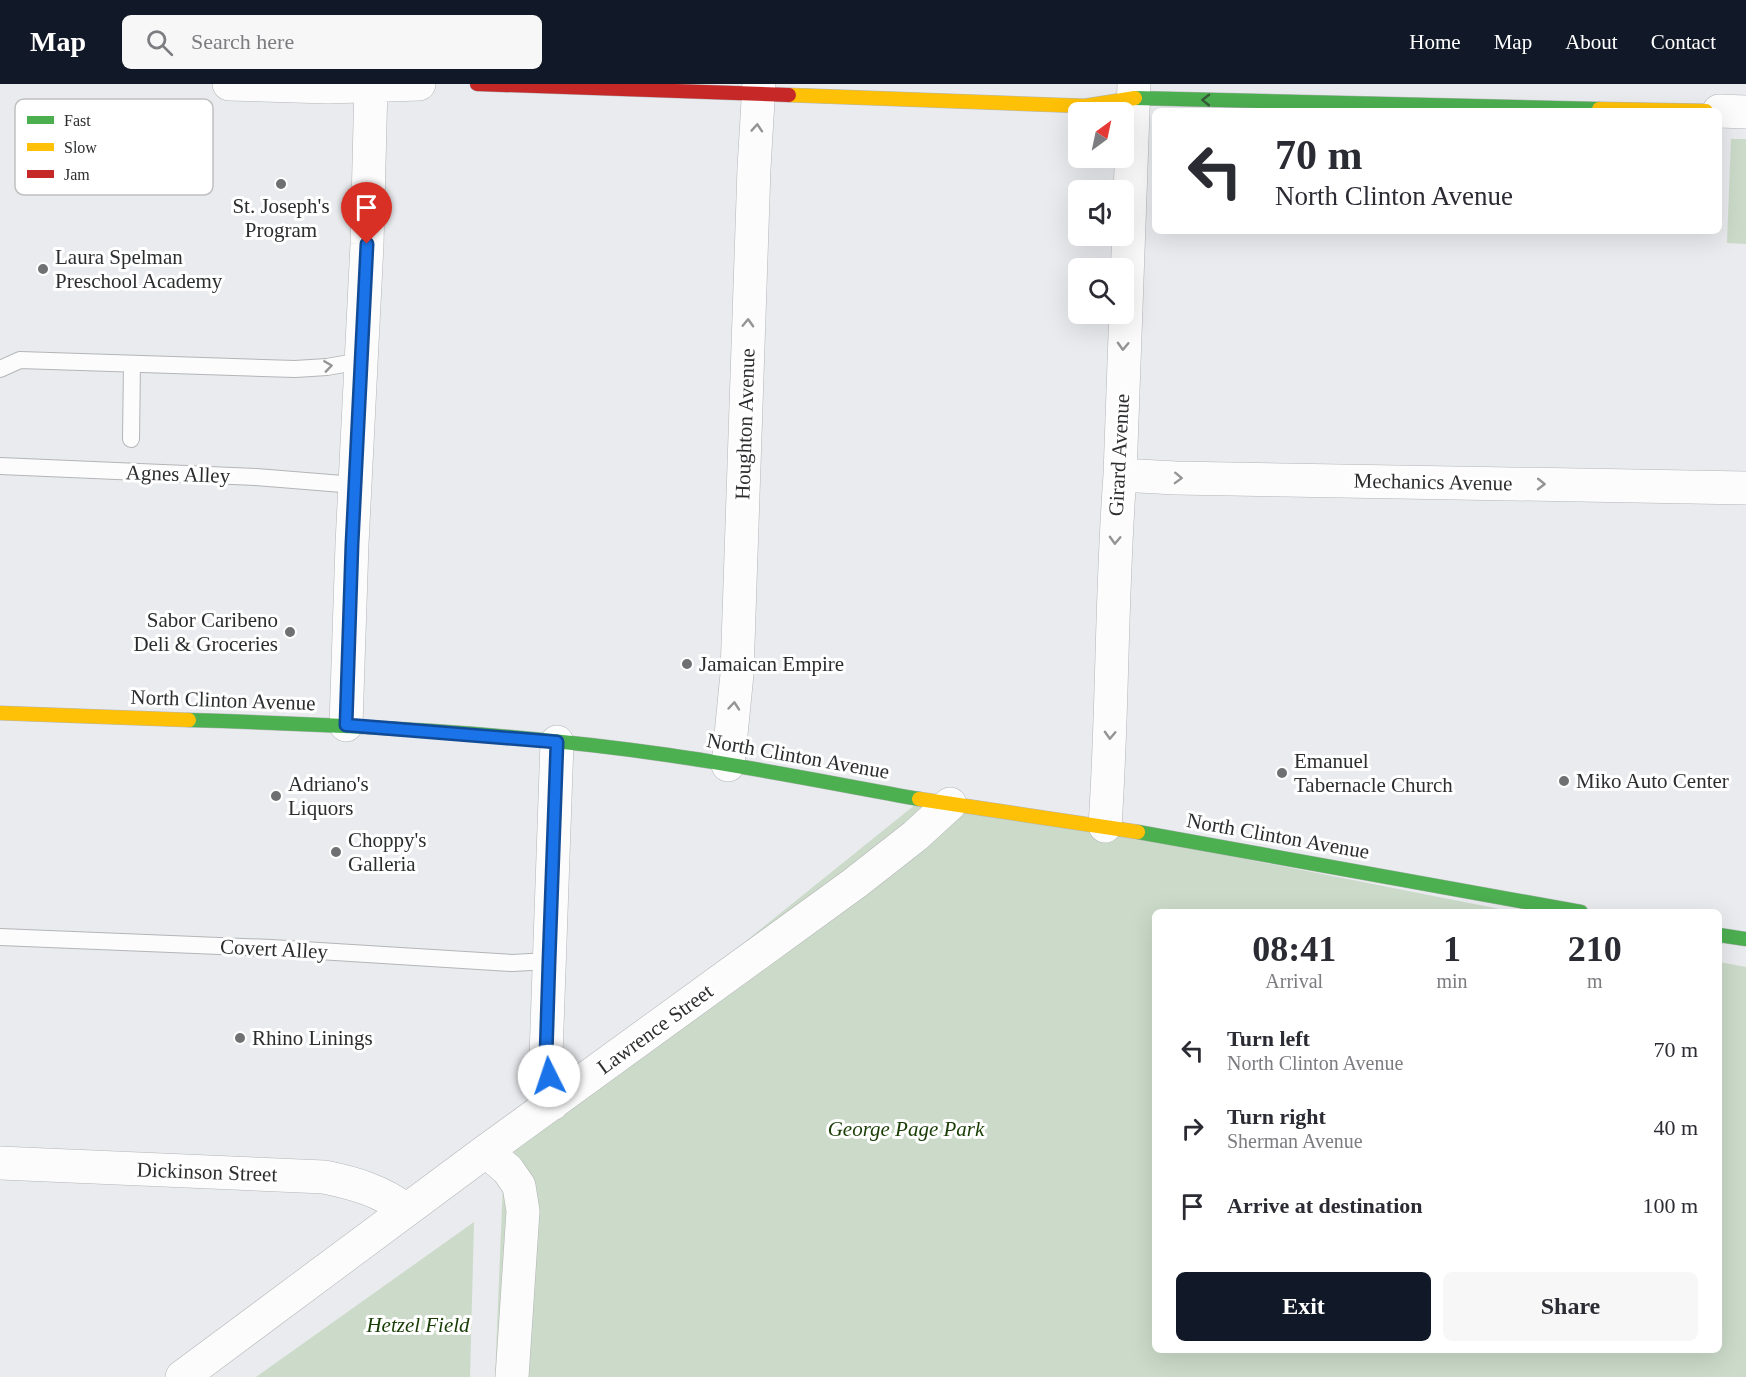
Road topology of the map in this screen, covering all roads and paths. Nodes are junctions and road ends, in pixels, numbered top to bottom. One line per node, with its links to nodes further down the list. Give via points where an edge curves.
1 (229, 84): 4 (street)
2 (419, 84): 4 (street)
3 (477, 84): 5 (street)
4 (371, 85): 10 (street)
5 (759, 89): 6 (street, via 1084,106); 21 (street, Houghton Avenue, one-way to 5, via 737,674)
6 (1134, 91): 7 (street, one-way to 6); 15 (street, Girard Avenue, one-way to 15)
7 (1620, 108)
8 (1722, 111): 9 (street)
9 (1746, 112)
10 (361, 361): 11 (lane, one-way to 10, via 295,369); 16 (street)
11 (132, 364): 12 (lane, via 20,360); 13 (lane)
12 (0, 369)
13 (131, 439)
14 (0, 466): 16 (lane, Agnes Alley)
15 (1120, 475): 17 (street, Mechanics Avenue, one-way to 17); 23 (street, Girard Avenue, one-way to 23)
16 (355, 485): 19 (street)
17 (1746, 488)
18 (0, 713): 19 (street, North Clinton Avenue)
19 (346, 725): 20 (street, North Clinton Avenue)
20 (557, 742): 21 (street, North Clinton Avenue); 28 (street)
21 (728, 765): 22 (street, North Clinton Avenue)
22 (950, 804): 23 (street, North Clinton Avenue); 29 (street, Lawrence Street, via 855,884)
23 (1105, 826): 24 (street, North Clinton Avenue)
24 (1564, 909)
25 (1722, 935): 27 (street)
26 (0, 937): 28 (lane, Covert Alley, via 512,963)
27 (1746, 939)
28 (549, 961): 29 (street, via 546,1056)
29 (552, 1104): 30 (street, Lawrence Street)
30 (486, 1150): 32 (street, Lawrence Street); 34 (street, via 519,1186 523,1210)
31 (0, 1163): 32 (street, Dickinson Street, via 324,1177 352,1182 392,1199)
32 (406, 1210): 33 (street, Lawrence Street)
33 (182, 1377)
34 (512, 1377)

